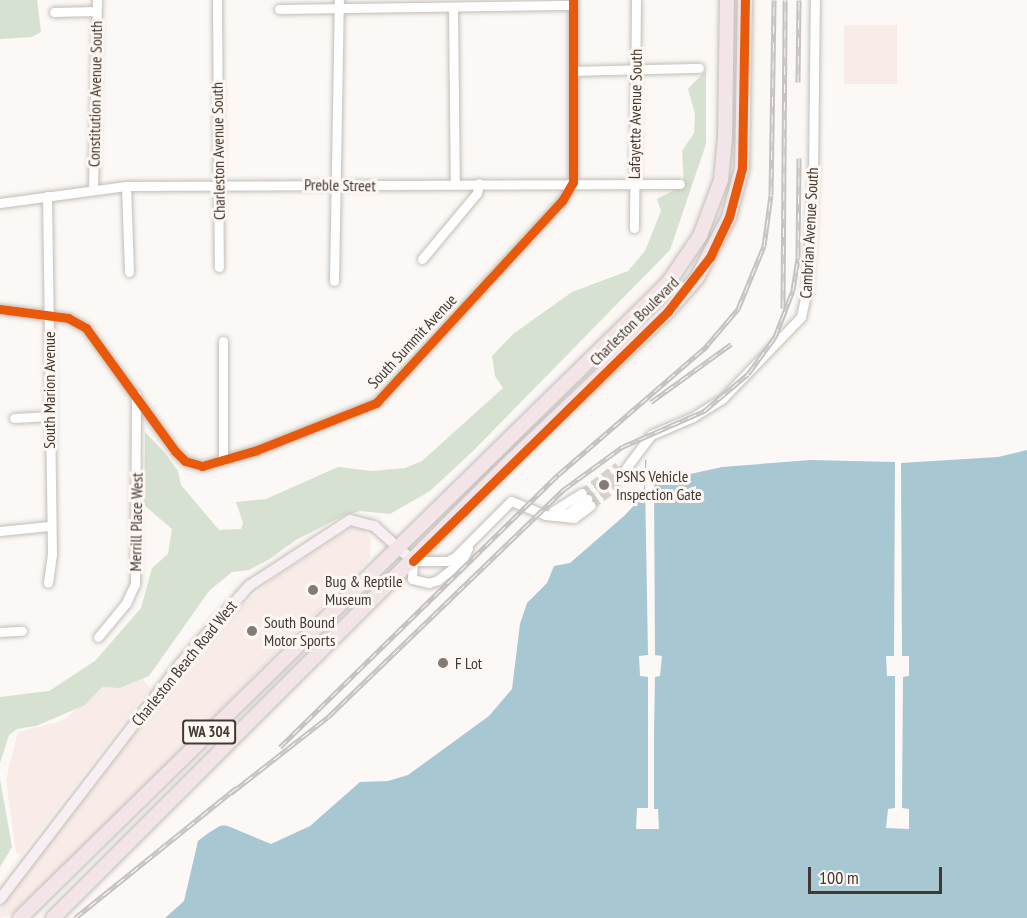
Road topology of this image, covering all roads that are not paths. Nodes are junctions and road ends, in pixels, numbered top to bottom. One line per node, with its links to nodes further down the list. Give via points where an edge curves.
1 (97, 0): 11 (street, Constitution Avenue South)
2 (217, 0): 18 (street, Charleston Avenue South)
3 (636, 0): 13 (street, Lafayette Avenue South)
4 (727, 0): 43 (highway, Charleston Boulevard / WA 304, via 723,165 711,210 694,248 653,299)
5 (745, 0): 45 (highway, Charleston Boulevard / WA 304, via 742,168 729,217 710,257 668,311)
6 (815, 0): 38 (street, Cambrian Avenue South, via 813,177 804,308 787,333 732,390 704,411 651,435)
7 (339, 3): 9 (street); 10 (street); 21 (street)
8 (573, 3): 9 (street); 15 (street)
9 (453, 7): 19 (street)
10 (279, 9)
11 (96, 11): 12 (street); 24 (street, Constitution Avenue South)
12 (54, 12)
13 (636, 68): 14 (street); 15 (street); 22 (street, Lafayette Avenue South)
14 (699, 68)
15 (573, 71): 16 (street)
16 (573, 182): 17 (street, Preble Street); 22 (street, Preble Street); 39 (street, South Summit Avenue, via 562,201 376,403)
17 (479, 183): 19 (street, Preble Street); 28 (street, via 477,193)
18 (218, 184): 21 (street, Preble Street); 23 (street, Preble Street); 29 (street, Charleston Avenue South)
19 (455, 184): 21 (street, Preble Street)
20 (680, 184): 22 (street, Preble Street)
21 (335, 185): 31 (street)
22 (634, 185): 27 (street, Lafayette Avenue South)
23 (126, 186): 24 (street, Preble Street); 30 (street)
24 (93, 188): 25 (street, Preble Street)
25 (47, 196): 26 (street, Preble Street); 33 (street, South Marion Avenue)
26 (0, 202)
27 (634, 228)
28 (422, 259)
29 (219, 267)
30 (129, 272)
31 (334, 281)
32 (0, 309): 33 (street, South Summit Avenue)
33 (48, 313): 35 (street, South Summit Avenue, via 86,327); 36 (street, South Marion Avenue)
34 (223, 341): 39 (street)
35 (136, 395): 39 (street, South Summit Avenue, via 185,461 202,466); 49 (street, Merrill Place West, via 135,584 126,603)
36 (50, 416): 37 (street); 41 (street, South Marion Avenue)
37 (14, 418)
38 (634, 454): 38 (street, Cambrian Avenue South, via 622,472)
39 (223, 460)
40 (545, 515): 40 (street, via 587,499 574,518); 44 (street, via 511,501)
41 (49, 526): 42 (street); 46 (street, South Marion Avenue, via 52,554)
42 (0, 531)
43 (396, 546): 45 (main road, Charleston Beach Road West); 50 (main road, Charleston Beach Road West, via 374,526 351,520 249,586 180,663); 51 (highway, WA 304)
44 (468, 548): 45 (street, via 447,561); 45 (street, via 462,561 429,583 412,579)
45 (413, 561): 52 (highway, WA 304)
46 (48, 583)
47 (22, 631): 48 (street)
48 (0, 632)
49 (98, 637)
50 (0, 899)
51 (21, 918)
52 (53, 918)

